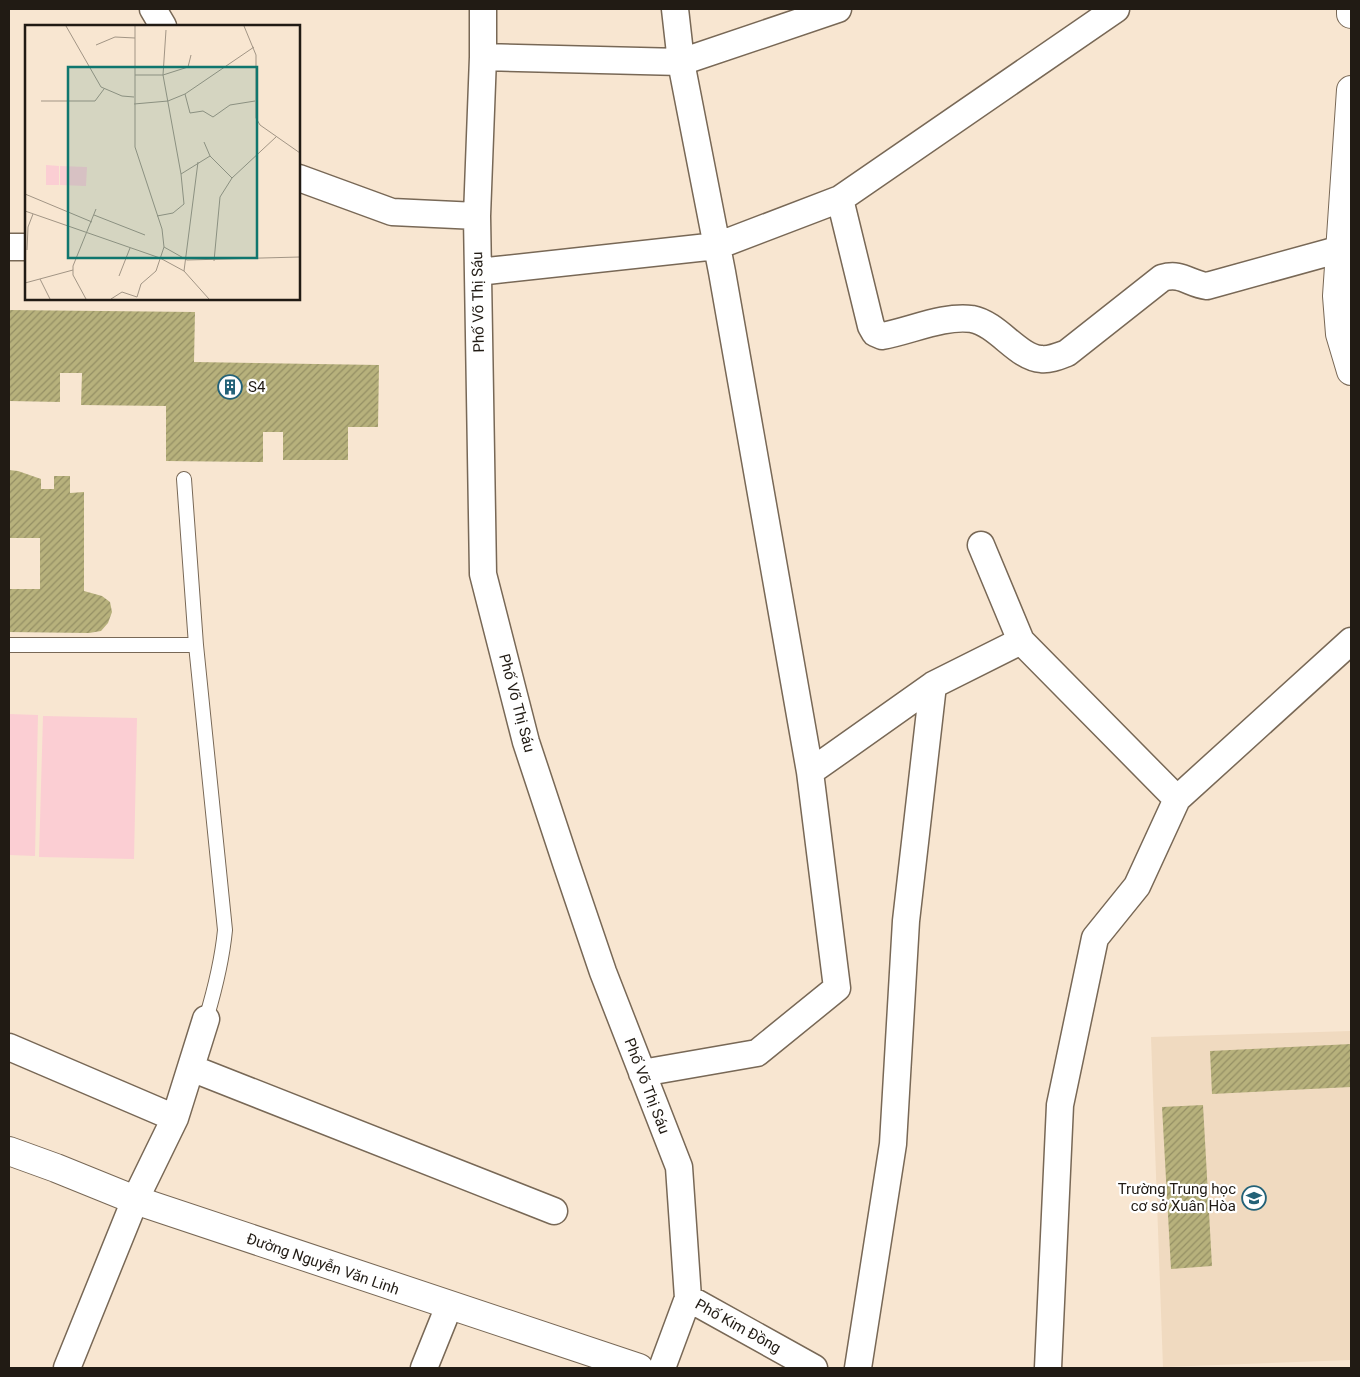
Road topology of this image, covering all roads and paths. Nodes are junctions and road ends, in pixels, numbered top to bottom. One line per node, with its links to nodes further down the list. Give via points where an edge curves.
1 (153, 9): 8 (street)
2 (483, 9): 9 (street, Phố Võ Thị Sáu)
3 (675, 9): 10 (street)
4 (838, 9): 10 (street)
5 (1116, 9): 13 (street)
6 (1351, 9): 7 (street)
7 (1351, 14)
8 (162, 25)
9 (483, 57): 10 (street); 14 (street, Phố Võ Thị Sáu)
10 (681, 62): 15 (street)
11 (1351, 90): 18 (street)
12 (300, 178): 14 (street, via 392,212)
13 (840, 199): 15 (street); 18 (street, via 875,333 882,336 948,320 974,320 990,326 1030,357 1041,359 1067,353 1162,278 1180,276 1207,286)
14 (477, 216): 19 (street, Phố Võ Thị Sáu)
15 (717, 246): 19 (street); 28 (street)
16 (9, 247): 17 (street)
17 (25, 247)
18 (1341, 249): 20 (street, via 1337,296 1340,334)
19 (478, 272): 33 (street, Phố Võ Thị Sáu, via 483,574 526,742 600,963)
20 (1351, 371)
21 (184, 479): 26 (lane)
22 (981, 545): 23 (street)
23 (1021, 641): 27 (street); 29 (street)
24 (1351, 641): 29 (street)
25 (9, 645): 26 (lane)
26 (196, 645): 30 (lane, via 225,930 219,976)
27 (933, 685): 28 (street); 45 (street, via 906,921 893,1144)
28 (810, 772): 33 (street, via 837,988 757,1053)
29 (1177, 799): 46 (street, via 1137,886 1095,938 1060,1105)
30 (206, 1019): 32 (street)
31 (9, 1047): 34 (street)
32 (191, 1068): 34 (street); 37 (street)
33 (642, 1073): 38 (street, Phố Võ Thị Sáu, via 679,1167)
34 (175, 1118): 36 (street)
35 (9, 1151): 36 (street, Đường Nguyễn Văn Linh)
36 (134, 1200): 39 (street, Đường Nguyễn Văn Linh); 40 (street)
37 (554, 1211)
38 (688, 1298): 43 (street, Phố Võ Thị Sáu); 44 (street, Phố Kim Đồng)
39 (448, 1306): 41 (street); 42 (street, Đường Nguyễn Văn Linh)
40 (67, 1368)
41 (424, 1368)
42 (639, 1368)
43 (662, 1368)
44 (814, 1368)
45 (858, 1368)
46 (1048, 1368)

